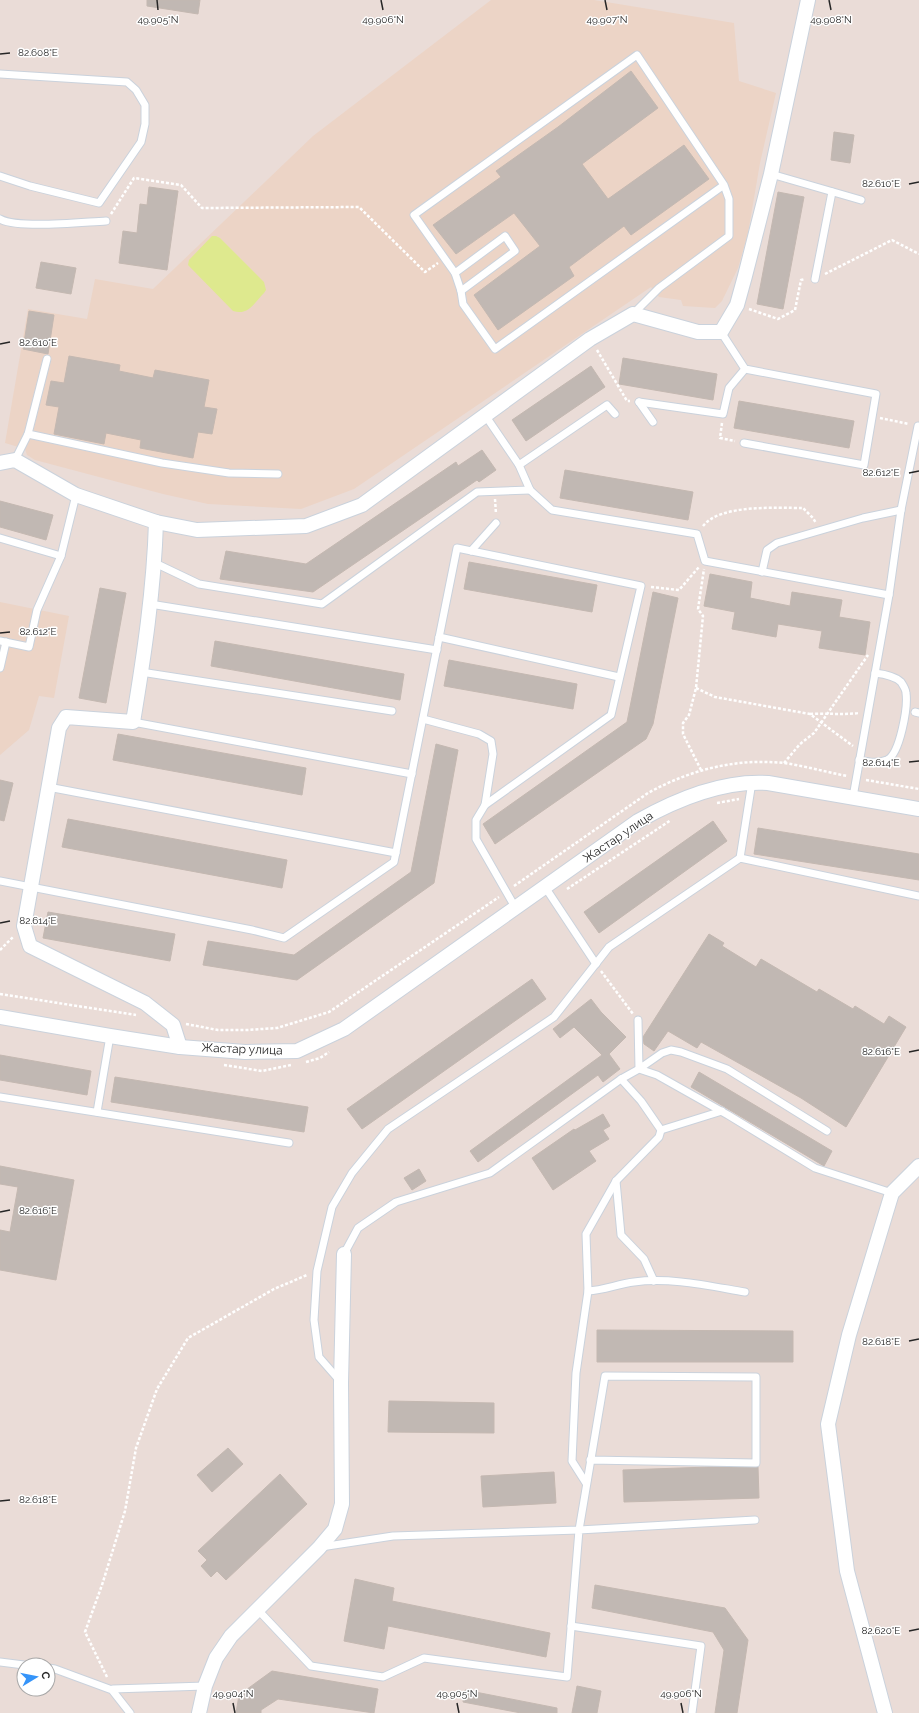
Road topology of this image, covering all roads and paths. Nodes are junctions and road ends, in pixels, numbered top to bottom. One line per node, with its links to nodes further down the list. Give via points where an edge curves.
1 (808, 0): 3 (street)
2 (0, 74): 4 (lane, via 127,82 136,90 145,105 145,124 141,142 99,203)
3 (771, 174): 6 (lane); 15 (street)
4 (0, 176)
5 (724, 185): 11 (lane, via 637,55 414,215); 14 (lane, via 495,349 463,304); 16 (lane, via 729,199 729,236 659,288)
6 (832, 192): 7 (lane); 13 (lane)
7 (861, 200)
8 (0, 219): 9 (lane, via 22,224)
9 (106, 221): 11 (path, via 134,178 181,185 202,208 358,207 425,272)
10 (919, 254): 13 (path, via 892,240)
11 (444, 258): 12 (lane)
12 (455, 272): 14 (lane); 14 (lane, via 505,236 515,251)
13 (815, 279): 15 (path, via 801,280 795,310 778,319)
14 (461, 291)
15 (737, 305): 17 (street)
16 (633, 314): 17 (street, via 698,332); 18 (street)
17 (721, 332): 20 (lane)
18 (590, 339): 21 (path, via 627,401); 24 (street)
19 (47, 360): 28 (lane)
20 (745, 369): 23 (lane, via 729,388); 25 (lane, via 876,394)
21 (639, 402): 23 (lane); 26 (lane)
22 (615, 414): 32 (lane, via 607,405)
23 (723, 414): 29 (path, via 720,438)
24 (485, 415): 32 (lane); 38 (street, via 362,505 306,526 197,530)
25 (872, 416): 27 (path); 29 (lane, via 864,465)
26 (654, 422)
27 (918, 426): 37 (lane)
28 (28, 434): 30 (lane); 33 (lane, via 229,473)
29 (744, 443)
30 (15, 460): 31 (street); 36 (street)
31 (0, 463)
32 (519, 465): 34 (lane)
33 (278, 474)
34 (530, 490): 35 (lane); 41 (lane, via 552,510)
35 (494, 491): 39 (path); 46 (lane, via 477,492 322,604 199,584)
36 (76, 495): 38 (street); 44 (lane)
37 (901, 510): 40 (lane); 49 (lane)
38 (156, 522): 46 (street)
39 (496, 523): 43 (lane)
40 (820, 531): 41 (path, via 813,518 803,508 761,507 719,514 705,523); 47 (lane, via 777,543 767,550)
41 (697, 534): 45 (lane)
42 (0, 538): 44 (lane)
43 (471, 550): 48 (lane); 51 (lane, via 457,548)
44 (61, 556): 52 (lane, via 36,610 29,647)
45 (705, 561): 47 (lane); 48 (path, via 679,590); 59 (path, via 698,609 703,616)
46 (155, 563): 50 (street)
47 (762, 572): 49 (lane)
48 (641, 586): 58 (lane)
49 (889, 595): 53 (lane)
50 (150, 604): 54 (lane); 56 (street)
51 (439, 637): 54 (lane); 58 (lane)
52 (3, 642): 55 (lane)
53 (880, 644): 57 (lane); 62 (path, via 866,657)
54 (437, 650): 64 (lane)
55 (0, 668)
56 (142, 672): 60 (lane); 65 (street)
57 (875, 674): 61 (lane); 67 (lane, via 886,675 900,682 906,692 904,717 898,746 888,759 876,763)
58 (619, 677): 76 (lane, via 611,715)
59 (696, 688): 63 (path, via 715,697); 69 (path, via 689,715 683,723 683,734)
60 (392, 711)
61 (868, 712): 62 (path, via 846,715); 67 (lane)
62 (827, 713): 63 (path); 66 (path)
63 (810, 714): 66 (path)
64 (423, 719): 70 (lane); 76 (lane, via 479,734 491,741 493,754)
65 (133, 722): 70 (lane); 73 (street, via 66,717 58,728)
66 (820, 722): 67 (path, via 841,736); 68 (path, via 814,733 800,744)
67 (860, 756): 71 (lane)
68 (784, 763): 69 (path, via 753,762 719,765); 71 (path)
69 (701, 770): 83 (path, via 671,781 648,794)
70 (412, 774): 78 (lane)
71 (856, 778): 74 (path); 75 (lane)
72 (752, 782): 75 (street, Жастар улица); 79 (lane); 82 (street, Жастар улица, via 713,789 662,807 638,820)
73 (48, 787): 78 (lane); 81 (street)
74 (919, 789)
75 (853, 797): 77 (street, Жастар улица)
76 (485, 806): 83 (lane, via 476,820 476,839)
77 (919, 809)
78 (396, 853): 81 (lane, via 394,862 284,938)
79 (740, 858): 84 (lane); 88 (lane, via 609,947)
80 (0, 881): 81 (lane)
81 (31, 886): 86 (street)
82 (545, 887): 85 (street, Жастар улица); 88 (lane)
83 (506, 891): 85 (lane); 92 (path, via 329,1012 277,1028 248,1030 218,1030)
84 (919, 896)
85 (515, 907): 95 (street, Жастар улица, via 344,1029 297,1051 245,1052)
86 (24, 926): 87 (path); 92 (street, via 30,946 145,1003)
87 (0, 950)
88 (596, 964): 93 (path); 108 (lane, via 554,1017 388,1129 352,1173 332,1207)
89 (0, 994): 90 (path)
90 (138, 1015)
91 (0, 1017): 94 (street, Жастар улица)
92 (167, 1020): 95 (street, via 173,1025)
93 (638, 1020): 96 (lane)
94 (110, 1036): 95 (street, Жастар улица); 100 (lane)
95 (180, 1047)
96 (639, 1069): 97 (lane); 99 (lane, via 657,1075); 102 (lane, via 662,1053 671,1050 681,1052 727,1069)
97 (621, 1079): 101 (lane, via 641,1100); 107 (lane, via 490,1173 396,1202 358,1228)
98 (0, 1097): 100 (lane)
99 (722, 1111): 101 (lane); 106 (lane, via 815,1168)
100 (97, 1112): 103 (lane)
101 (661, 1130): 105 (lane, via 659,1137)
102 (827, 1131)
103 (289, 1143)
104 (919, 1166): 106 (street)
105 (616, 1181): 109 (lane, via 621,1235 644,1259); 110 (lane, via 586,1234)
106 (892, 1193): 128 (street, via 849,1335 828,1424 847,1571)
107 (344, 1254): 112 (street)
108 (317, 1271): 112 (lane, via 314,1320 319,1357); 124 (path, via 274,1289 188,1338 157,1389 136,1448 125,1511 85,1632)
109 (654, 1281): 110 (lane, via 633,1282); 111 (lane)
110 (588, 1291): 114 (lane, via 576,1373 572,1461)
111 (745, 1292)
112 (341, 1383): 117 (street, via 342,1504 335,1529)
113 (590, 1460): 113 (lane, via 605,1376 756,1377 756,1463); 114 (lane)
114 (586, 1483): 116 (lane)
115 (755, 1520): 116 (lane)
116 (579, 1530): 117 (lane, via 393,1536); 119 (lane)
117 (319, 1548): 118 (street)
118 (258, 1610): 119 (lane, via 311,1666 383,1677 424,1658 567,1677); 123 (street, via 231,1636 216,1658)
119 (571, 1626): 127 (lane, via 701,1646)
120 (0, 1662): 121 (lane)
121 (16, 1664)
122 (56, 1670): 125 (lane, via 112,1690)
123 (205, 1686): 124 (lane); 126 (street)
124 (113, 1689)
125 (130, 1713)
126 (199, 1713)
127 (692, 1713)
128 (885, 1713)

